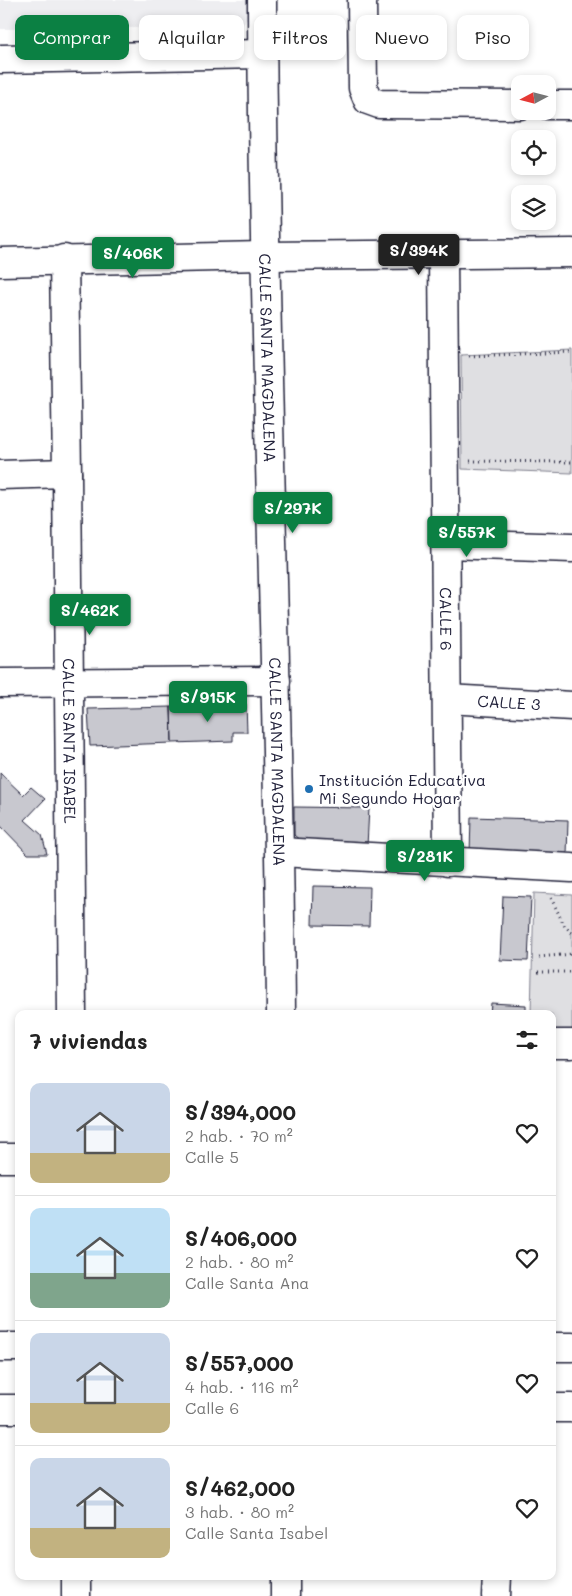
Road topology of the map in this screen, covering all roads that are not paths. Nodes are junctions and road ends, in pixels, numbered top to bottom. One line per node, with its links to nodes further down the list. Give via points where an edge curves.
1 (262, 0): 3 (street, CALLE SANTA MAGDALENA)
2 (362, 0): 7 (street, via 363,88 368,100 379,104)
3 (262, 15)
4 (254, 54): 5 (street)
5 (0, 59)
6 (262, 60): 12 (street, CALLE SANTA MAGDALENA)
7 (511, 105)
8 (556, 105): 9 (street)
9 (572, 105)
10 (572, 253): 11 (street)
11 (443, 255): 12 (street); 17 (street, CALLE 6)
12 (266, 256): 13 (street); 19 (street, CALLE SANTA MAGDALENA)
13 (64, 259): 14 (street); 15 (street, CALLE SANTA ISABEL)
14 (0, 262)
15 (68, 473): 16 (street); 21 (street, CALLE SANTA ISABEL)
16 (0, 475)
17 (446, 544): 18 (street); 22 (street, CALLE 6)
18 (572, 548)
19 (276, 681): 21 (street); 24 (street, CALLE SANTA MAGDALENA)
20 (0, 683): 21 (street)
21 (69, 683): 27 (street, CALLE SANTA ISABEL)
22 (448, 699): 23 (street, CALLE 3); 25 (street, CALLE 6)
23 (572, 706)
24 (280, 852): 25 (street); 28 (street, CALLE SANTA MAGDALENA)
25 (448, 862): 26 (street)
26 (572, 868)
27 (72, 1010)
28 (281, 1010)
29 (556, 1044): 30 (street)
30 (572, 1044)
31 (0, 1158): 32 (street)
32 (15, 1158)
33 (0, 1347): 34 (street)
34 (15, 1347)
35 (572, 1347): 36 (street)
36 (556, 1348)
37 (556, 1408): 38 (street)
38 (572, 1408)
39 (0, 1409): 40 (street)
40 (15, 1409)
41 (76, 1580): 44 (street)
42 (285, 1580): 45 (street)
43 (497, 1580): 46 (street)
44 (76, 1596)
45 (285, 1596)
46 (496, 1596)

